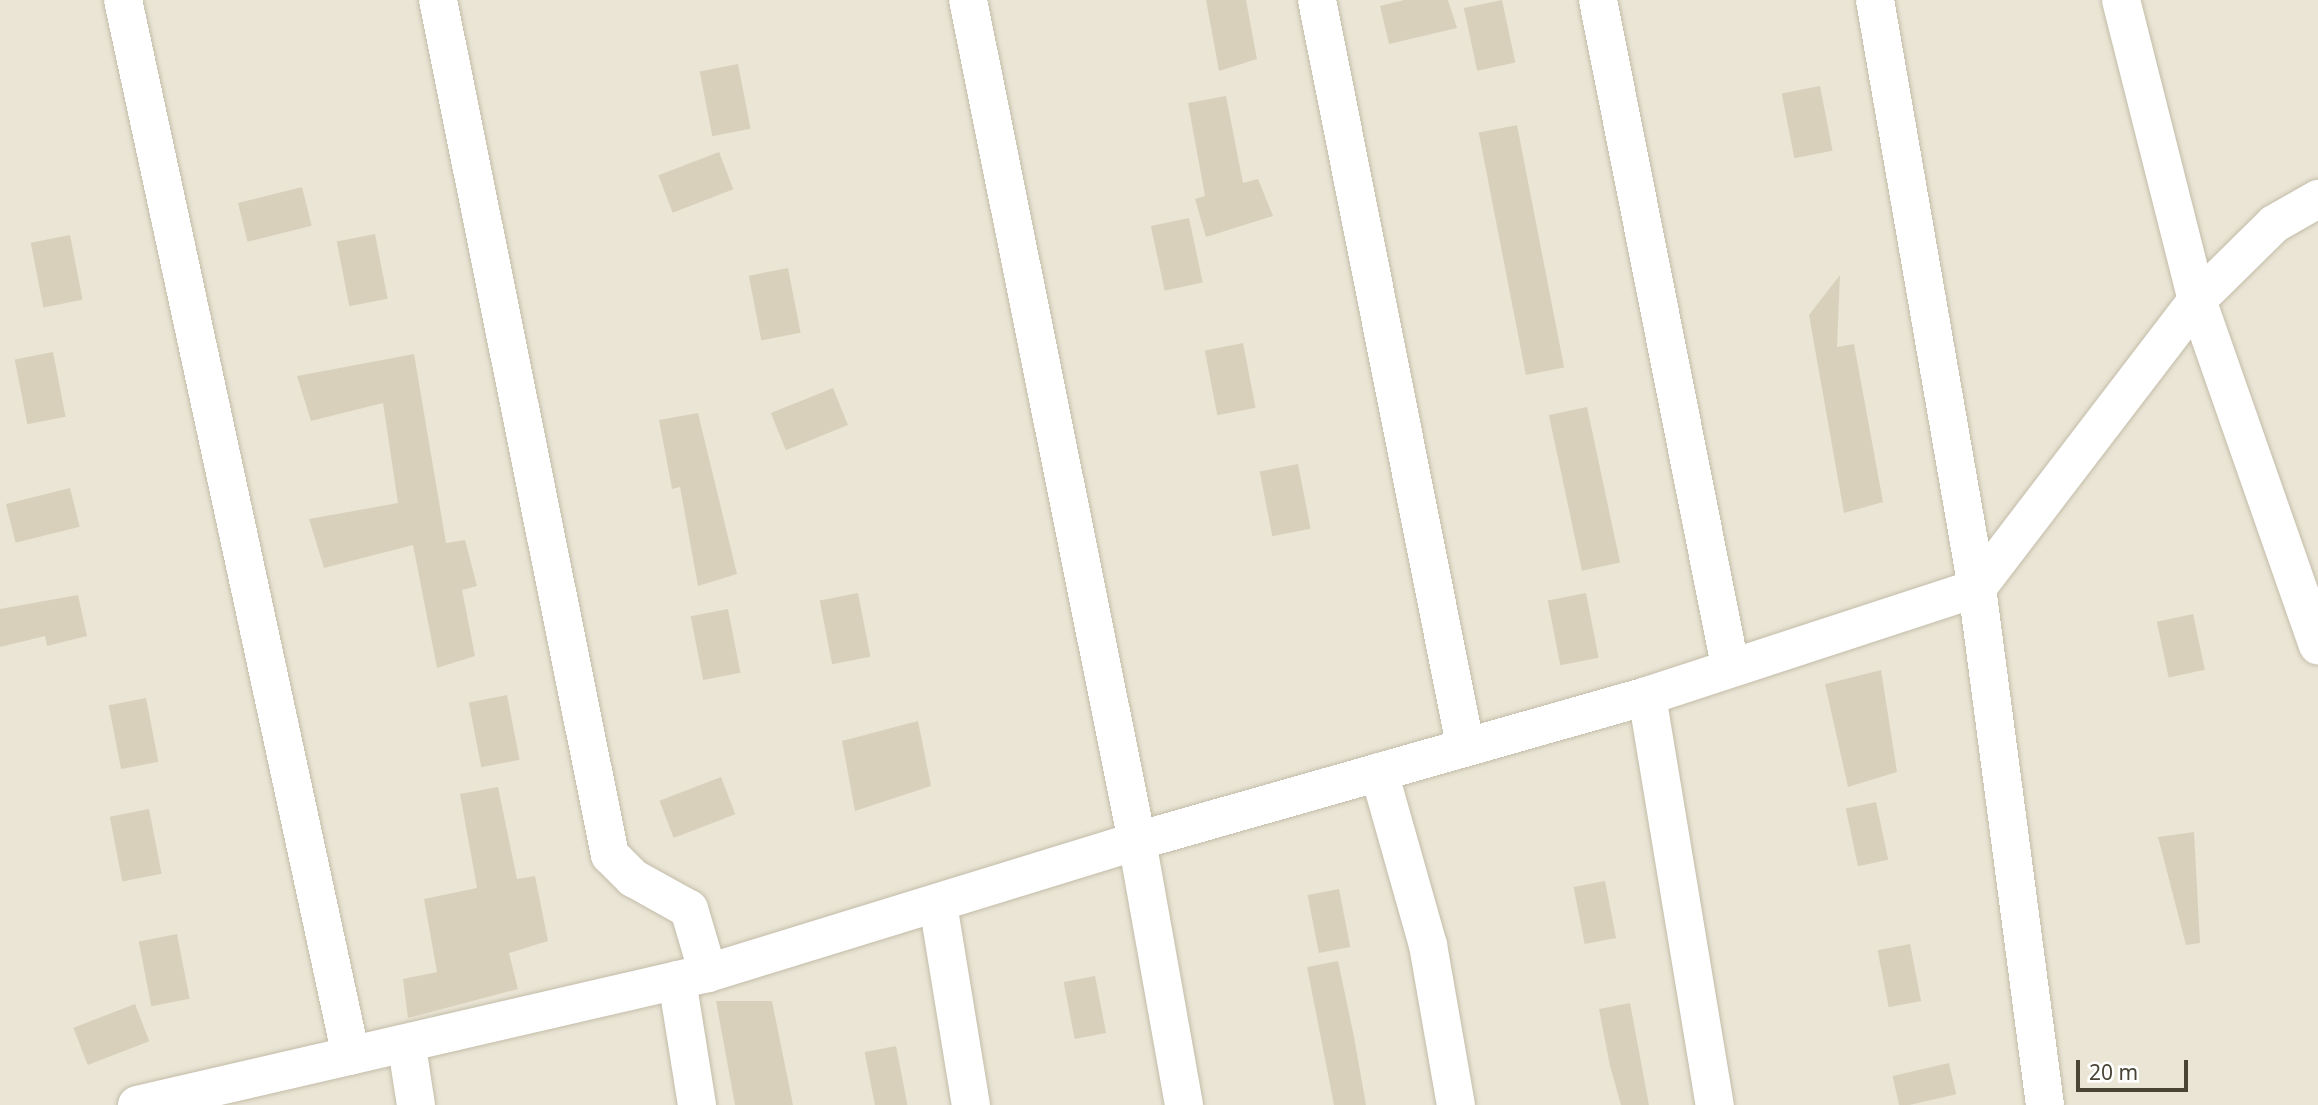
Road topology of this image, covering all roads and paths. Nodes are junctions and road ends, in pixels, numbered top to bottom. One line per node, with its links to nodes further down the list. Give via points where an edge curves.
1 (123, 0): 22 (street)
2 (438, 0): 20 (street, via 610,855 633,878 689,909)
3 (968, 0): 18 (street)
4 (1317, 0): 16 (street)
5 (1598, 0): 14 (street)
6 (1875, 0): 12 (street)
7 (2121, 0): 11 (street)
8 (2318, 177): 10 (street)
9 (2318, 199): 10 (street)
10 (2274, 225): 11 (street)
11 (2197, 300): 12 (street); 13 (street)
12 (1977, 588): 14 (street); 30 (street)
13 (2318, 645)
14 (1730, 666): 15 (street)
15 (1647, 695): 16 (street); 29 (street)
16 (1465, 744): 17 (street)
17 (1379, 772): 18 (street); 28 (street, via 1428,945)
18 (1137, 841): 19 (street); 27 (street)
19 (938, 904): 20 (street); 26 (street)
20 (693, 977): 21 (street); 25 (street)
21 (407, 1046): 22 (street); 24 (street)
22 (351, 1056): 23 (street)
23 (137, 1105)
24 (415, 1105)
25 (697, 1105)
26 (971, 1105)
27 (1184, 1105)
28 (1456, 1105)
29 (1715, 1105)
30 (2045, 1105)

